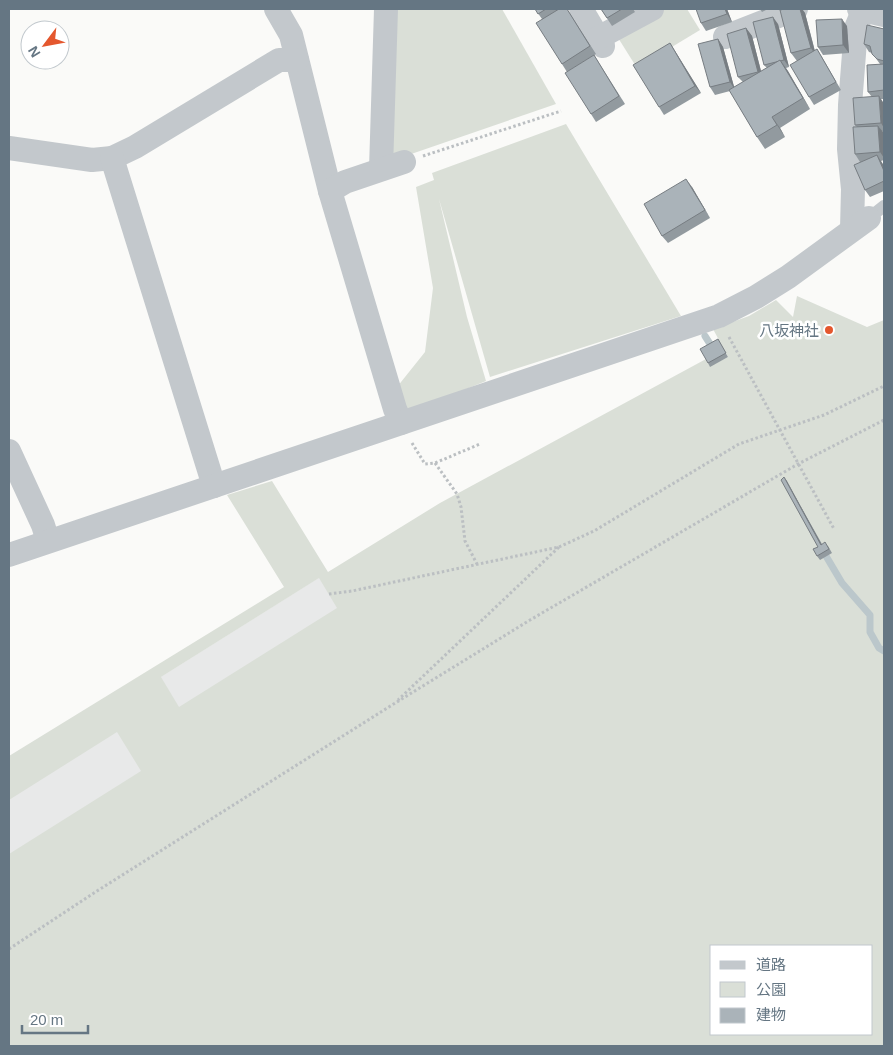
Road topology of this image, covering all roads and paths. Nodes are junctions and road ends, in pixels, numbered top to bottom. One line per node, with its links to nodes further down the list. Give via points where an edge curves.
1 (276, 9): 8 (street, via 291,35)
2 (386, 9): 13 (street)
3 (581, 9): 4 (street, via 601,42)
4 (652, 9)
5 (796, 9): 7 (street)
6 (869, 11): 15 (street, via 856,28 850,149 853,189)
7 (725, 37)
8 (297, 60): 11 (street, via 279,60); 14 (street)
9 (561, 111): 12 (path)
10 (9, 148): 11 (street, via 92,160)
11 (112, 158): 25 (street)
12 (404, 162): 13 (street)
13 (381, 169): 14 (street)
14 (330, 191): 19 (street)
15 (869, 218): 19 (street, via 788,277 719,316)
16 (738, 355): 20 (path)
17 (884, 386): 20 (path, via 824,415)
18 (884, 420): 24 (path)
19 (401, 423): 23 (path, via 425,464); 25 (street)
20 (780, 430): 24 (path); 28 (path, via 739,444 594,531)
21 (480, 444): 23 (path)
22 (9, 451): 27 (street)
23 (435, 463): 30 (path, via 457,494 466,541)
24 (798, 464): 26 (path); 32 (path)
25 (214, 486): 27 (street)
26 (834, 529)
27 (48, 541): 29 (street)
28 (559, 547): 30 (path); 32 (path)
29 (9, 555)
30 (477, 564): 31 (path)
31 (329, 594)
32 (392, 704): 33 (path)
33 (9, 949)

